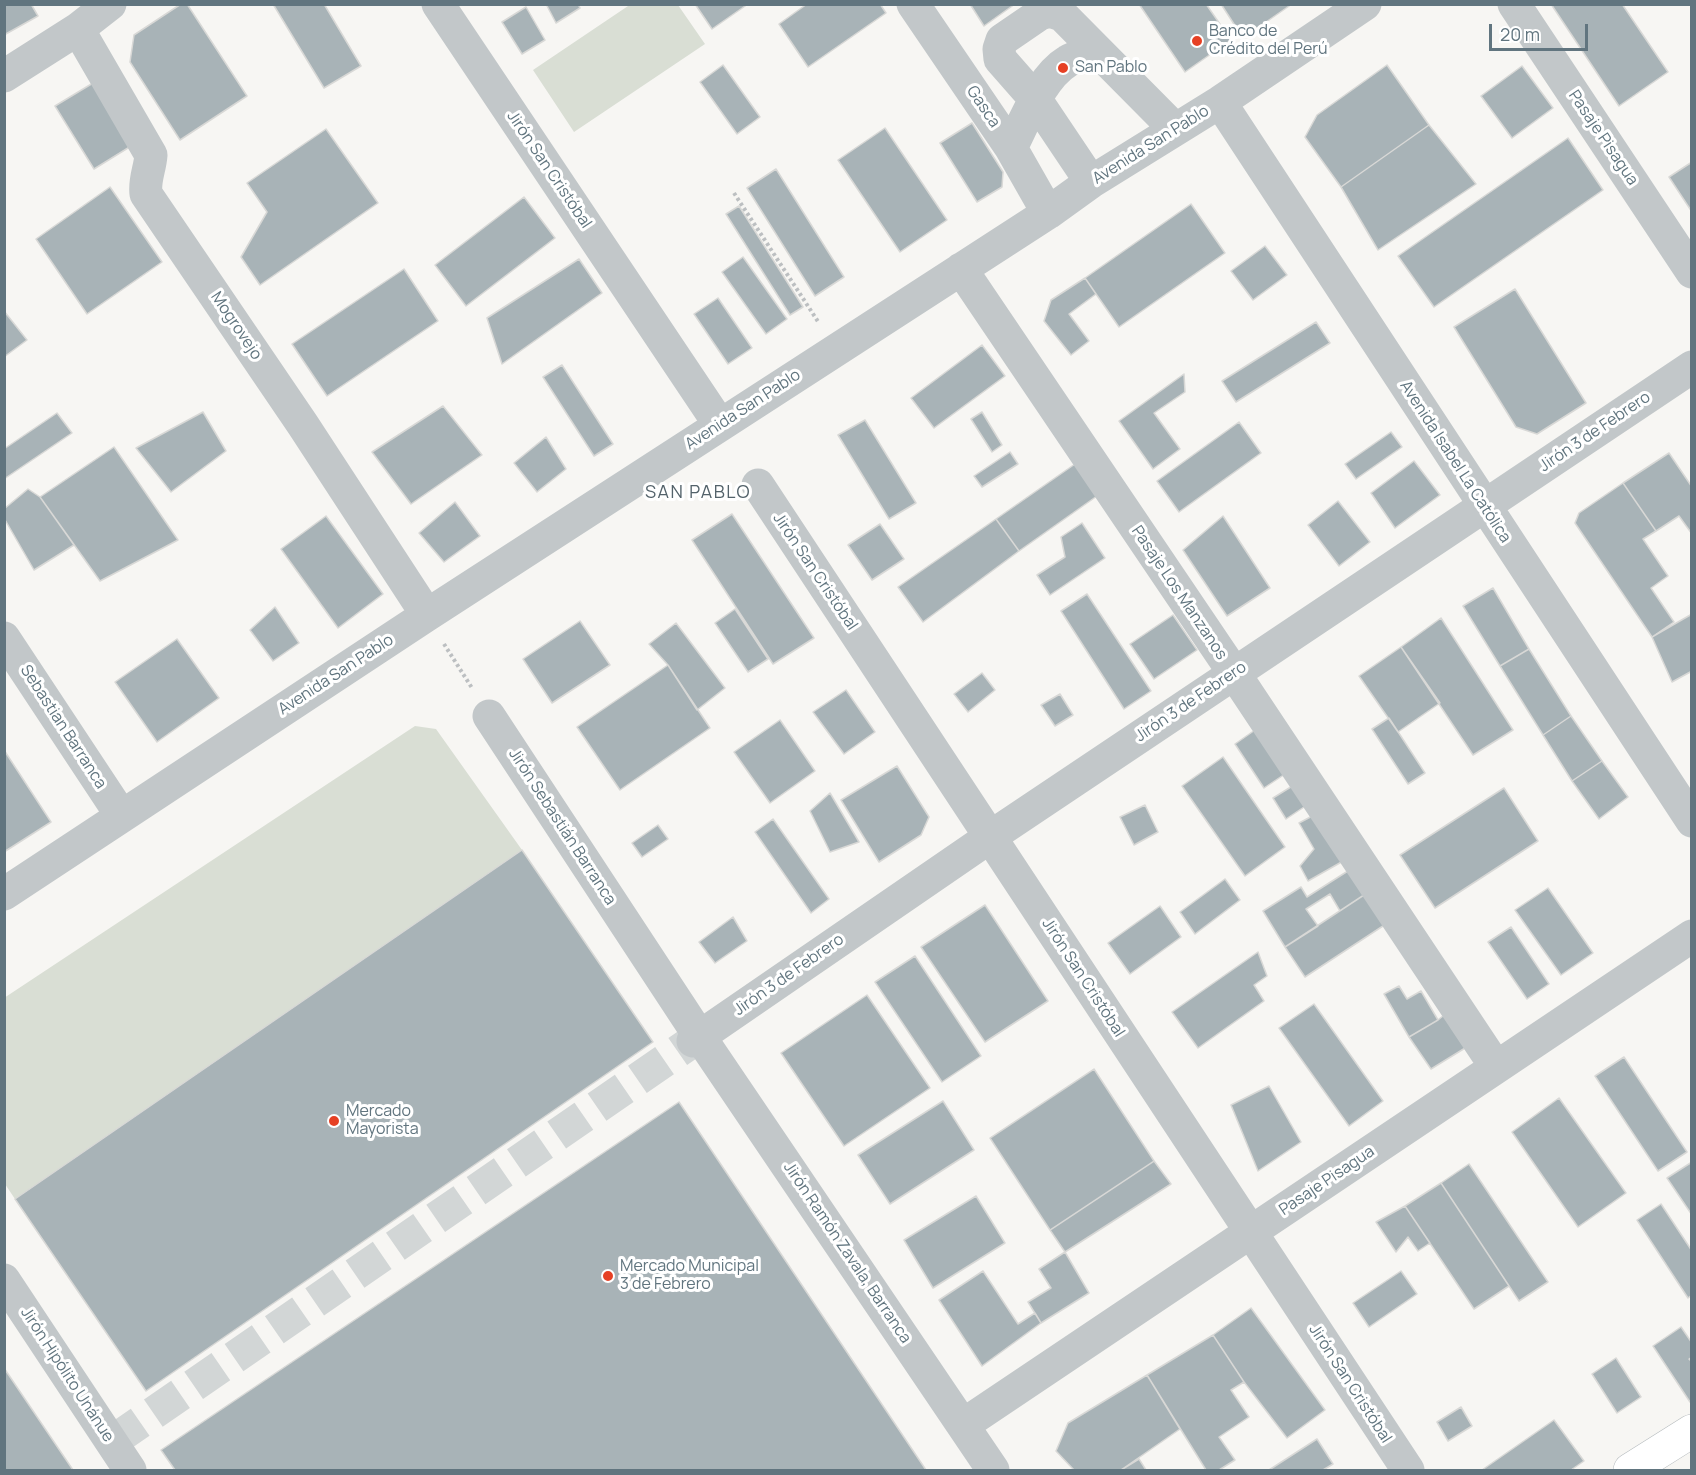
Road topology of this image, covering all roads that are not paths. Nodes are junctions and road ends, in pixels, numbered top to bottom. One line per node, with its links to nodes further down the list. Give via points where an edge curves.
1 (110, 4): 6 (street)
2 (438, 4): 18 (street, Jirón San Cristóbal)
3 (913, 4): 12 (street, Gasca)
4 (1365, 4): 10 (street, Avenida San Pablo)
5 (1514, 4): 16 (street, Pasaje Pisagua)
6 (78, 28): 8 (street); 21 (street, Mogrovejo, via 151,155 146,194)
7 (1101, 55): 9 (street, via 1068,60 1048,79); 9 (street, via 1062,15 1050,10 1002,40 1000,59); 11 (street)
8 (4, 76)
9 (1036, 100): 12 (street); 13 (street)
10 (1220, 102): 11 (street, Avenida San Pablo); 20 (street, Avenida Isabel La Católica)
11 (1175, 129): 13 (street, Avenida San Pablo)
12 (1011, 148): 14 (street, Gasca)
13 (1091, 182): 14 (street, Avenida San Pablo)
14 (1048, 213): 15 (street, Avenida San Pablo)
15 (961, 270): 18 (street, Avenida San Pablo); 23 (street, Pasaje Los Manzanos)
16 (1692, 272)
17 (1692, 367): 20 (street, Jirón 3 de Febrero)
18 (720, 425): 21 (street, Avenida San Pablo)
19 (758, 486): 27 (street, Jirón San Cristóbal)
20 (1484, 506): 23 (street, Jirón 3 de Febrero); 26 (street, Avenida Isabel La Católica)
21 (427, 615): 25 (street, Avenida San Pablo)
22 (4, 638): 25 (street, Sebastian Barranca)
23 (1234, 673): 27 (street, Jirón 3 de Febrero); 31 (street, Pasaje Los Manzanos)
24 (489, 716): 30 (street, Jirón Sebastián Barranca)
25 (121, 815): 28 (street, Avenida San Pablo)
26 (1692, 821)
27 (990, 837): 30 (street, Jirón 3 de Febrero); 32 (street, Jirón San Cristóbal)
28 (4, 894)
29 (1692, 936): 31 (street, Pasaje Pisagua)
30 (697, 1039): 34 (street, Jirón Ramón Zavala, Barranca)
31 (1496, 1067): 32 (street, Pasaje Pisagua)
32 (1250, 1232): 34 (street, Pasaje Pisagua); 38 (street, Jirón San Cristóbal)
33 (4, 1280): 36 (street, Jirón Hipólito Unánue)
34 (963, 1425): 37 (street, Jirón Ramón Zavala, Barranca)
35 (1692, 1431): 39 (main road)
36 (130, 1470)
37 (993, 1470)
38 (1408, 1470)
39 (1630, 1470)

